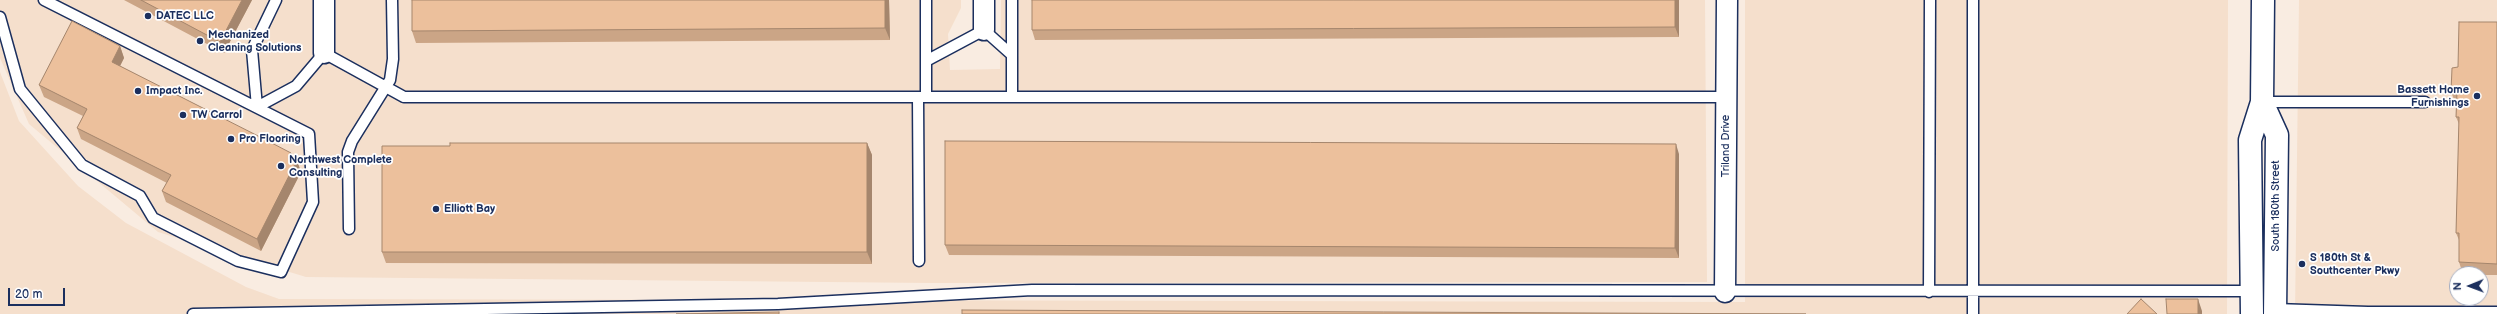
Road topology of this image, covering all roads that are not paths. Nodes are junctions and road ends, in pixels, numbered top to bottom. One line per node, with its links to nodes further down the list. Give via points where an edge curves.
1 (44, 0): 23 (lane)
2 (276, 0): 23 (lane, via 252,50)
3 (324, 0): 14 (street)
4 (392, 0): 17 (lane, via 393,59 390,80)
5 (926, 0): 16 (lane)
6 (984, 0): 13 (street)
7 (1012, 0): 15 (lane)
8 (1726, 0): 20 (street, Triland Drive)
9 (1930, 0): 28 (lane)
10 (1973, 0): 29 (lane)
11 (2263, 0): 21 (main road, South 180th Street)
12 (0, 17): 23 (lane, via 20,89 82,165 140,196 153,218 238,261 281,272 313,202 309,134)
13 (984, 30): 15 (lane); 16 (lane)
14 (324, 53): 17 (lane); 23 (lane, via 296,86)
15 (1012, 55): 19 (lane)
16 (926, 61): 18 (lane)
17 (386, 86): 18 (lane, via 404,97); 24 (lane, via 352,141 348,152)
18 (922, 97): 19 (lane); 25 (lane)
19 (1012, 97): 20 (lane)
20 (1726, 97): 27 (street, Triland Drive)
21 (2262, 102): 22 (lane); 26 (main road, South 180th Street, via 2250,140); 30 (main road, South 180th Street, via 2277,135)
22 (2425, 102)
23 (257, 108)
24 (349, 230)
25 (919, 261)
26 (2252, 291): 29 (lane); 34 (main road, South 180th Street)
27 (1725, 292): 28 (lane); 32 (lane, via 1032,290 778,304)
28 (1929, 292): 29 (lane)
29 (1973, 292): 33 (lane)
30 (2275, 312): 31 (lane)
31 (2497, 312)
32 (193, 314)
33 (1973, 314)
34 (2252, 314)

